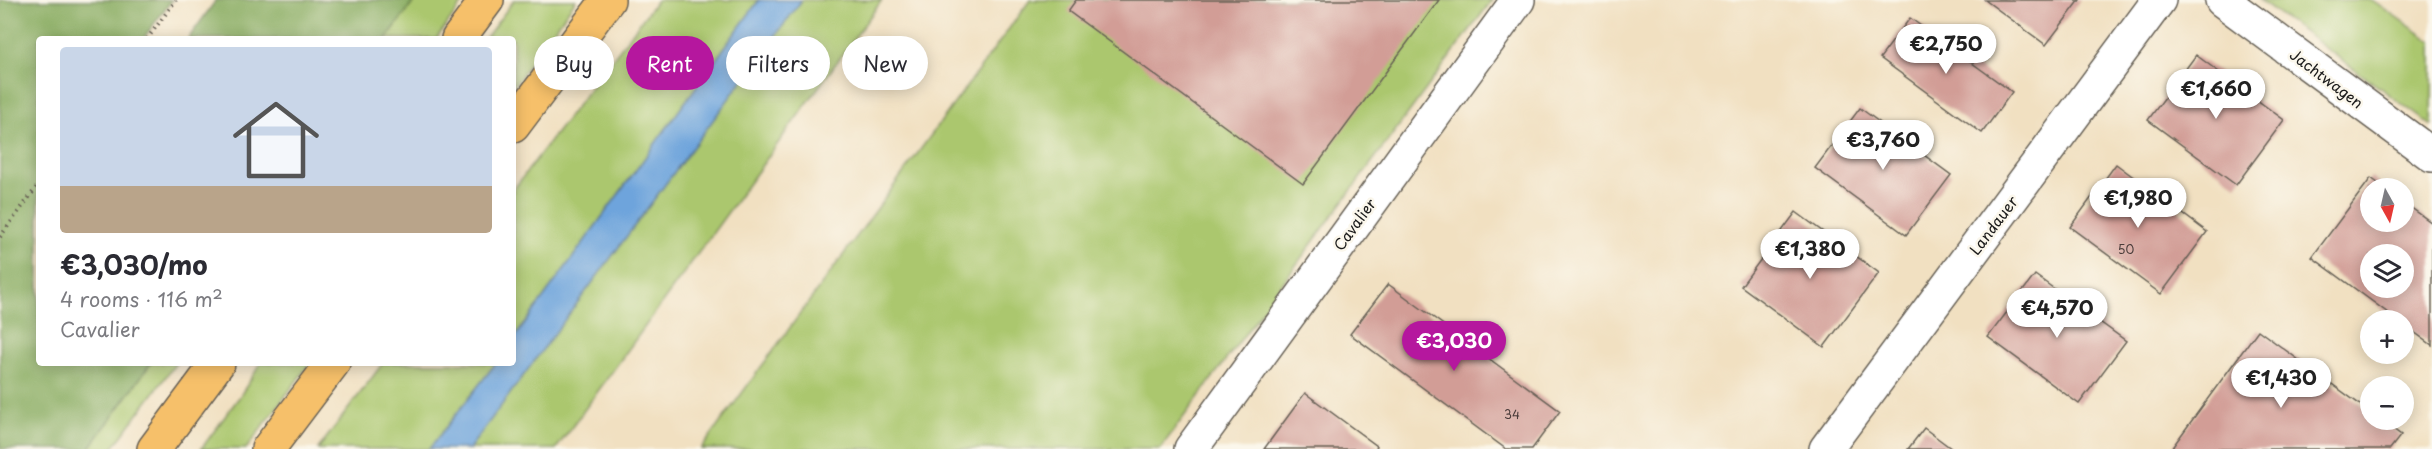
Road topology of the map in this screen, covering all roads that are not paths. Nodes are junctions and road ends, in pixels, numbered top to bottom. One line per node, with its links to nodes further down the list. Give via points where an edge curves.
1 (487, 0): 6 (highway)
2 (608, 0): 7 (highway)
3 (1518, 0): 13 (street, Cavalier)
4 (2159, 0): 14 (street, Landauer)
5 (2222, 0): 8 (street, Jachtwagen)
6 (460, 36)
7 (516, 122)
8 (2432, 156)
9 (216, 366): 11 (highway)
10 (331, 366): 12 (highway)
11 (154, 449)
12 (268, 449)
13 (1191, 449)
14 (1826, 449)

